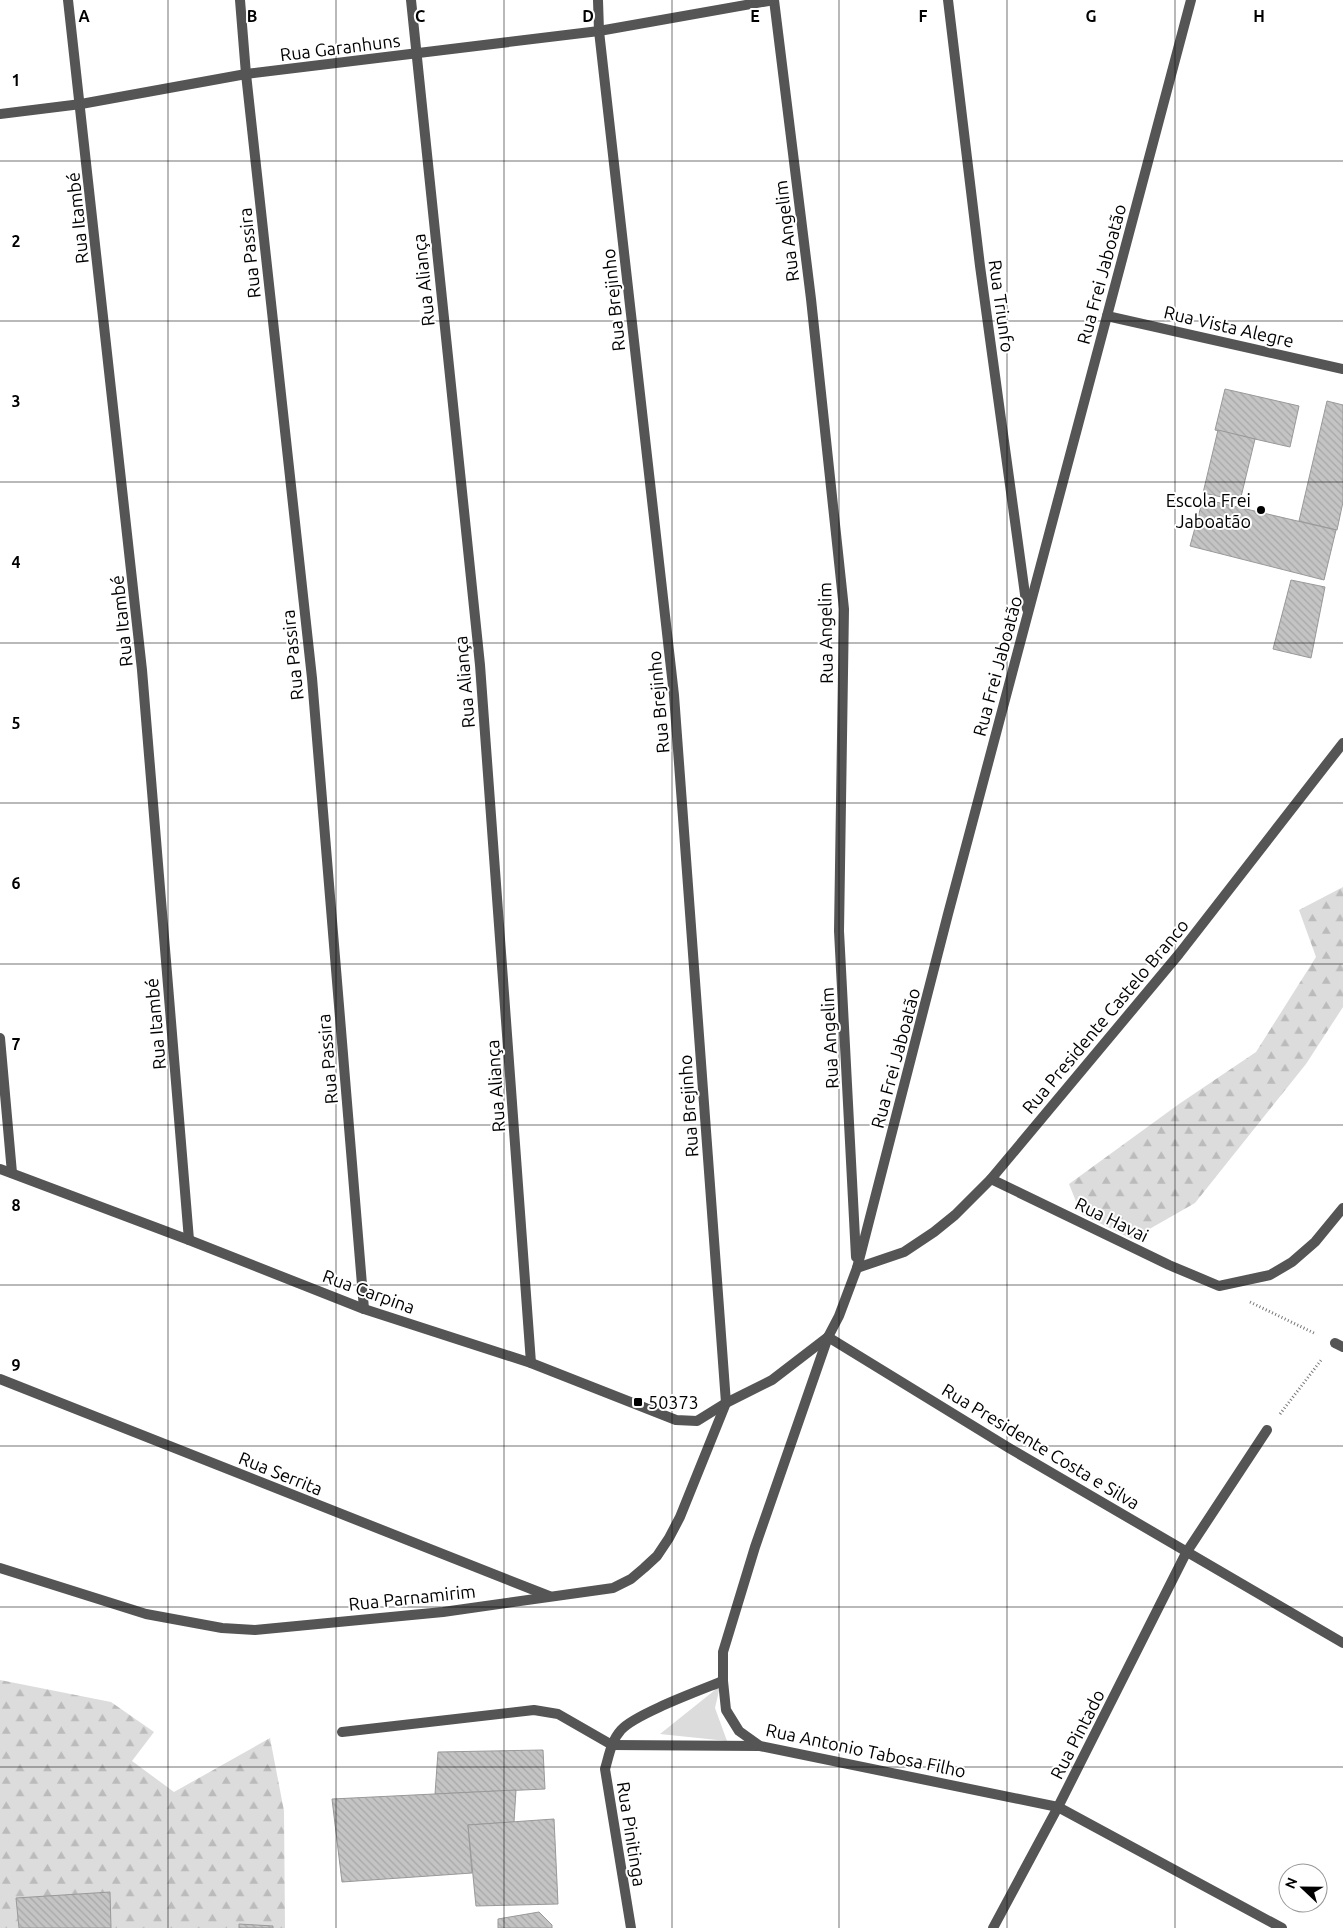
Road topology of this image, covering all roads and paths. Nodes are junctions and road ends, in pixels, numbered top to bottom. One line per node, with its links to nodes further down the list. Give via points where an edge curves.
1 (68, 0): 11 (street, Rua Itambé)
2 (240, 0): 10 (street, Rua Passira)
3 (411, 0): 9 (street, Rua Aliança)
4 (598, 0): 8 (street, Rua Brejinho)
5 (774, 0): 8 (street, Rua Garanhuns); 23 (street, Rua Angelim, via 844,609 839,931)
6 (948, 0): 15 (street, Rua Triunfo)
7 (1191, 0): 13 (street, Rua Frei Jaboatão)
8 (600, 31): 9 (street, Rua Garanhuns); 30 (street, Rua Brejinho, via 674,695)
9 (416, 54): 10 (street, Rua Garanhuns); 28 (street, Rua Aliança, via 480,665)
10 (246, 74): 11 (street, Rua Garanhuns); 25 (street, Rua Passira, via 312,678)
11 (81, 104): 12 (street, Rua Garanhuns); 22 (street, Rua Itambé, via 142,670)
12 (0, 114)
13 (1107, 316): 14 (street, Rua Vista Alegre); 15 (street, Rua Frei Jaboatão)
14 (1343, 369)
15 (1027, 615): 23 (street, Rua Frei Jaboatão)
16 (1343, 742): 20 (street, Rua Presidente Castelo Branco, via 1179,954)
17 (0, 1038): 19 (street)
18 (0, 1169): 19 (street, Rua Carpina)
19 (12, 1173): 22 (street, Rua Carpina)
20 (991, 1179): 23 (street, Rua Presidente Castelo Branco, via 955,1215 904,1252); 24 (street, Rua Havai)
21 (1343, 1208): 24 (street, via 1315,1242 1292,1262 1270,1275)
22 (189, 1240): 25 (street, Rua Carpina)
23 (857, 1268): 26 (street, Rua Frei Jaboatão)
24 (1219, 1286): 27 (path)
25 (364, 1309): 28 (street, Rua Carpina)
26 (828, 1337): 30 (street, via 772,1380); 32 (street, Rua Presidente Costa e Silva); 36 (street, Rua Antonio Tabosa Filho, via 755,1547 723,1652)
27 (1339, 1345): 31 (path)
28 (531, 1363): 30 (street, Rua Carpina, via 676,1420 697,1421)
29 (0, 1379): 34 (street, Rua Serrita)
30 (726, 1403): 34 (street, Rua Parnamirim, via 680,1517 657,1556 631,1579 613,1588)
31 (1267, 1430): 32 (street, Rua Pintado)
32 (1186, 1553): 35 (street, Rua Presidente Costa e Silva); 40 (street, Rua Pintado)
33 (0, 1568): 34 (street, Rua Parnamirim, via 146,1614 256,1630 433,1613)
34 (550, 1597)
35 (1343, 1643)
36 (723, 1680): 38 (street, Rua Pinitinga, via 637,1718 621,1729); 39 (street, Rua Antonio Tabosa Filho, via 726,1710 739,1731)
37 (342, 1732): 38 (street, via 534,1710 558,1714)
38 (612, 1745): 39 (street); 41 (street, Rua Pinitinga, via 605,1769)
39 (760, 1746): 40 (street, Rua Antonio Tabosa Filho)
40 (1058, 1807): 42 (street, Rua Pintado); 43 (street, Rua Antonio Tabosa Filho)
41 (631, 1928)
42 (993, 1928)
43 (1282, 1928)

